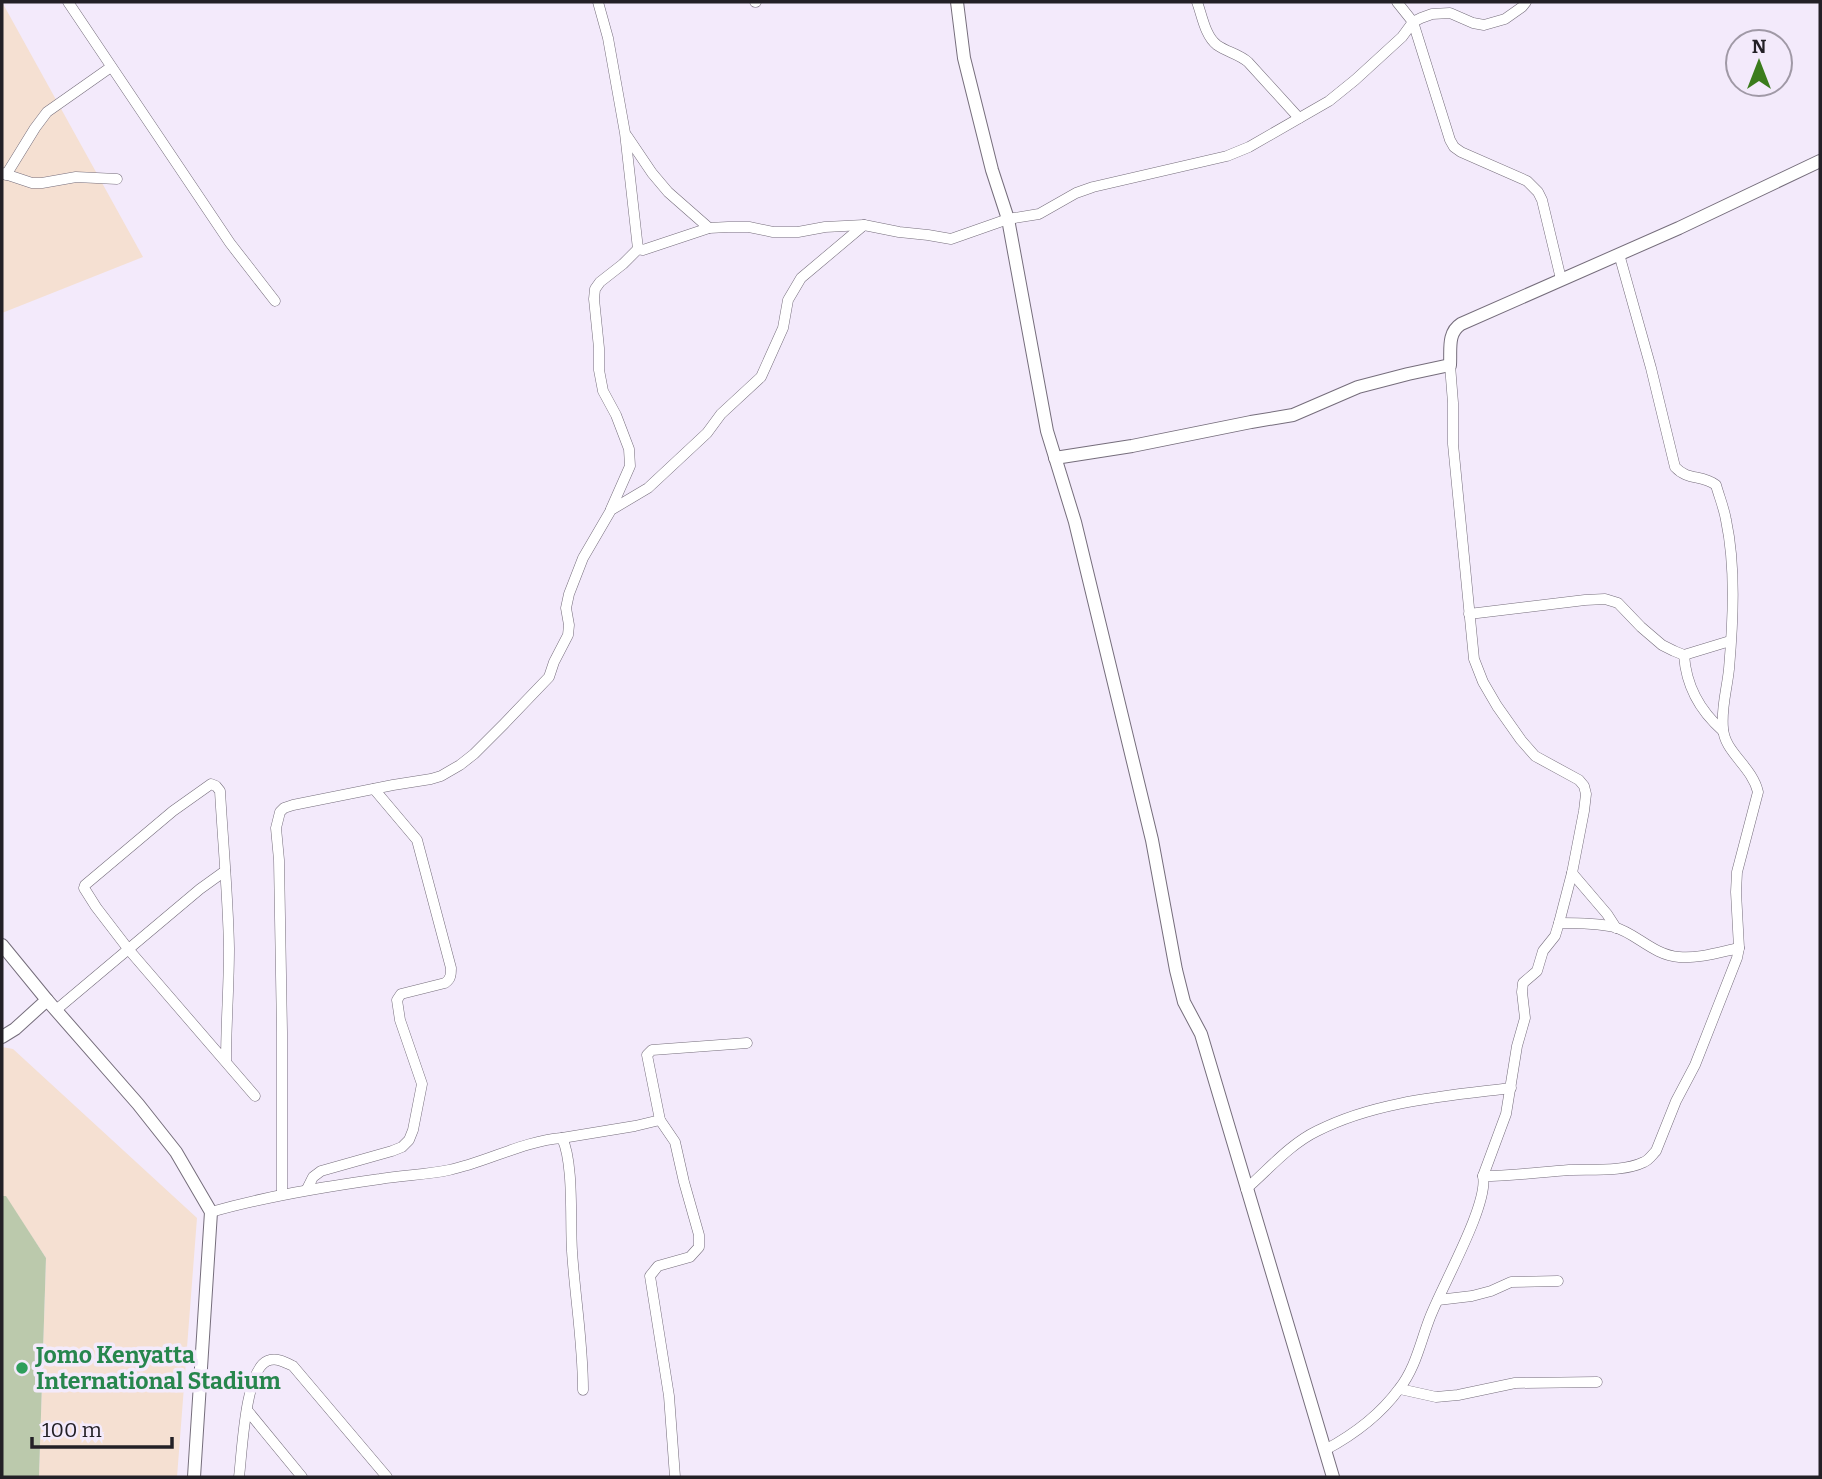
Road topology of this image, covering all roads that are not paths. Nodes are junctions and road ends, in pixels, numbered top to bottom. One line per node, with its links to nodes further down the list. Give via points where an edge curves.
1 (68, 2): 8 (street)
2 (598, 2): 10 (street)
3 (957, 2): 14 (street, via 964,58)
4 (1197, 2): 9 (street, via 1215,44 1248,62)
5 (1397, 2): 7 (street)
6 (1526, 2): 7 (street, via 1505,19 1484,25 1450,12)
7 (1413, 22): 9 (street, via 1355,80); 19 (street, via 1454,147 1527,181 1538,192)
8 (111, 66): 12 (street, via 47,112); 20 (street, via 230,243)
9 (1299, 118): 14 (street, via 1227,156 1093,187 1039,214)
10 (625, 133): 16 (street, via 668,192); 17 (street)
11 (1820, 161): 18 (street)
12 (4, 174): 13 (street, via 32,183 76,177)
13 (117, 179)
14 (1008, 219): 15 (street, via 950,239); 22 (street)
15 (864, 225): 16 (street, via 798,232); 23 (street, via 801,278 788,300 783,328 761,377 648,488)
16 (709, 228): 17 (street)
17 (638, 249): 23 (street, via 595,289 603,391 629,449 630,466)
18 (1619, 254): 19 (street); 25 (street, via 1675,467 1681,474 1716,485 1726,517 1733,575)
19 (1561, 279): 21 (street, via 1454,328)
20 (275, 301)
21 (1450, 365): 22 (street, via 1357,387 1293,415); 24 (street)
22 (1055, 458): 47 (street, via 1075,522 1152,840 1184,1002 1201,1034)
23 (611, 510): 28 (street, via 583,558 569,594 568,635 549,677 460,765 431,779)
24 (1469, 614): 26 (street, via 1610,600 1662,645); 30 (street, via 1474,659 1497,706 1535,757 1584,786)
25 (1730, 641): 26 (street); 27 (street)
26 (1684, 654): 27 (street, via 1689,685)
27 (1723, 731): 34 (street, via 1758,792 1737,872)
28 (374, 789): 46 (street, via 417,840 451,975 445,983 401,994 397,1000 422,1084 409,1140 392,1151 321,1171); 48 (street, via 284,808 279,813)
29 (225, 871): 35 (street); 35 (street, via 220,791 209,785 84,886); 40 (street, via 229,949)
30 (1572, 873): 31 (street); 32 (street)
31 (1559, 923): 32 (street); 41 (street, via 1536,971 1523,983 1525,1018)
32 (1616, 928): 34 (street, via 1677,957)
33 (2, 945): 36 (street)
34 (1739, 948): 45 (street, via 1695,1065 1650,1158 1616,1169)
35 (130, 950): 37 (street); 40 (street)
36 (47, 1000): 37 (street); 38 (street)
37 (56, 1010): 49 (street, via 176,1152)
38 (2, 1037)
39 (747, 1043): 43 (street, via 649,1051)
40 (226, 1062): 42 (street)
41 (1511, 1088): 45 (street); 47 (street, via 1405,1102 1315,1131)
42 (255, 1096)
43 (660, 1120): 44 (street); 61 (street, via 675,1142 699,1235 699,1247 690,1257 658,1266 650,1276)
44 (562, 1138): 46 (street, via 450,1170); 54 (street, via 569,1169)
45 (1483, 1176): 51 (street, via 1475,1215)
46 (307, 1189): 48 (street)
47 (1246, 1189): 56 (street)
48 (282, 1194): 49 (street)
49 (211, 1212): 57 (street)
50 (1558, 1281): 51 (street, via 1511,1282 1472,1296)
51 (1438, 1300): 53 (street)
52 (1597, 1382): 53 (street, via 1515,1383 1436,1397)
53 (1400, 1389): 56 (street, via 1347,1438)
54 (583, 1390)
55 (247, 1410): 58 (street); 59 (street); 60 (street, via 257,1369 267,1361 293,1366)
56 (1325, 1450): 62 (street)
57 (194, 1477)
58 (240, 1477)
59 (302, 1477)
60 (387, 1477)
61 (676, 1477)
62 (1333, 1477)

